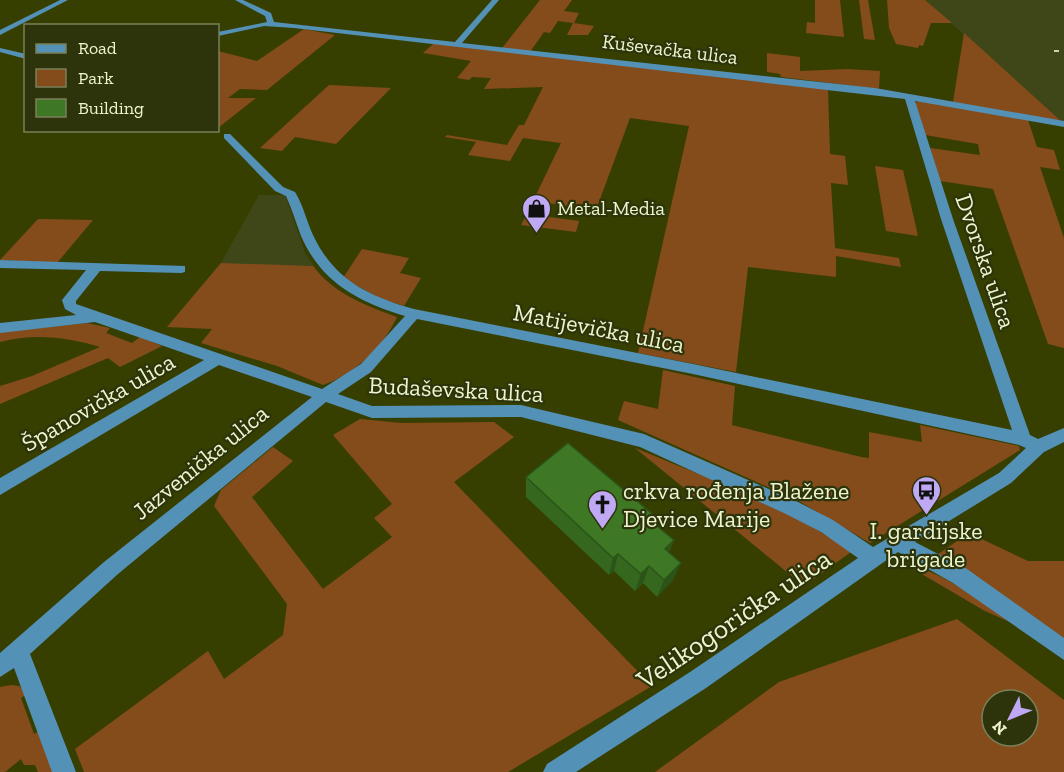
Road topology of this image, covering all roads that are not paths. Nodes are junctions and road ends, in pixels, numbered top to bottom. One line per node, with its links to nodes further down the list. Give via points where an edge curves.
1 (65, 0): 5 (street)
2 (238, 0): 4 (street, via 268,15)
3 (496, 0): 7 (street)
4 (271, 24): 6 (street, Kuševačka ulica); 7 (street, Kuševačka ulica)
5 (0, 33)
6 (219, 34)
7 (456, 45): 10 (street, Kuševačka ulica)
8 (0, 50): 9 (street)
9 (24, 56)
10 (909, 96): 11 (street, Kuševačka ulica); 22 (street, Dvorska ulica, via 947,219)
11 (1064, 124)
12 (227, 136): 16 (street, Matijevička ulica, via 279,189 291,194 317,255 337,282 360,296)
13 (0, 264): 14 (street)
14 (96, 267): 15 (street); 17 (street, Budaševska ulica, via 69,303)
15 (181, 269)
16 (414, 314): 20 (street, Jazvenička ulica, via 379,356); 22 (street, Matijevička ulica, via 693,369)
17 (98, 318): 18 (street); 19 (street, Budaševska ulica)
18 (0, 328)
19 (219, 358): 20 (street, Budaševska ulica); 23 (street, Španovička ulica)
20 (325, 395): 25 (street, Budaševska ulica, via 372,412 521,411 644,441 828,526); 27 (street, Jazvenička ulica, via 111,568)
21 (1064, 435): 22 (street, Velikogorička ulica)
22 (1031, 443): 24 (street, Velikogorička ulica, via 1005,478)
23 (0, 487)
24 (898, 542): 25 (street, Velikogorička ulica); 26 (street, via 960,576)
25 (874, 558): 30 (street, Velikogorička ulica, via 699,680)
26 (1064, 650)
27 (18, 651): 28 (street, Jazvenička ulica); 29 (street)
28 (0, 667)
29 (64, 772)
30 (555, 772)

